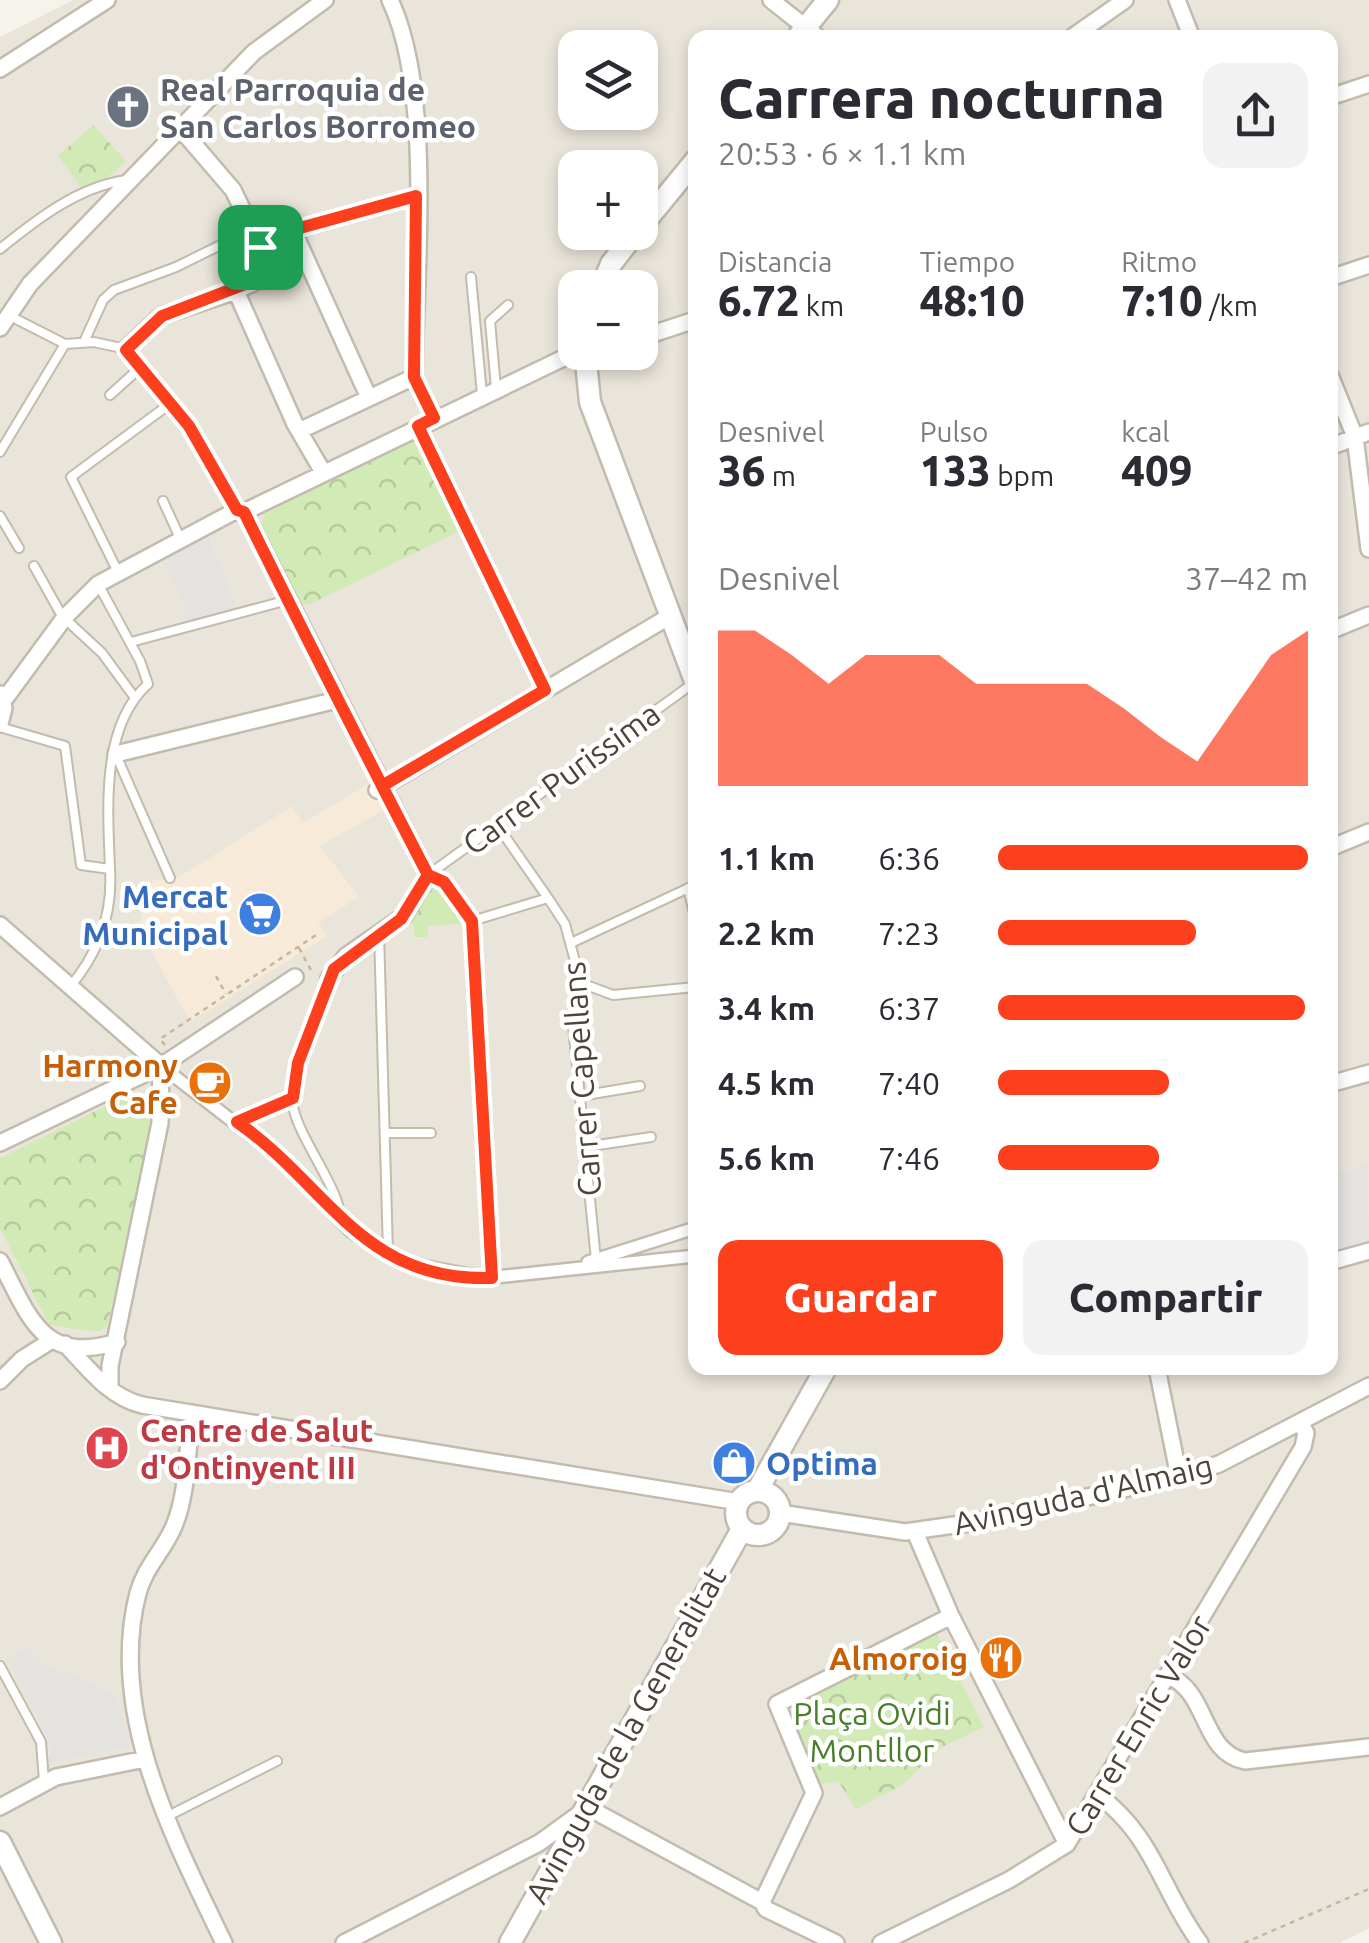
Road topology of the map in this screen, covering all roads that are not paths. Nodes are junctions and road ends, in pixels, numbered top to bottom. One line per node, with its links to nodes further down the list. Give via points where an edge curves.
1 (107, 0): 12 (street)
2 (326, 0): 15 (street, via 262,44)
3 (390, 0): 18 (street, via 415,84)
4 (771, 0): 8 (street)
5 (828, 0): 9 (street)
6 (1125, 0): 10 (street)
7 (1177, 0): 11 (street)
8 (803, 30)
9 (809, 30)
10 (1082, 30)
11 (1189, 30)
12 (0, 69)
13 (1369, 84): 14 (street)
14 (1338, 95)
15 (179, 128): 17 (street); 20 (street, via 229,184)
16 (688, 169): 19 (street)
17 (126, 180): 23 (lane, via 70,200); 29 (street, via 30,284)
18 (416, 196): 21 (street); 38 (street)
19 (658, 206)
20 (252, 230): 22 (street); 32 (lane, via 114,290)
21 (293, 230): 22 (street); 42 (street)
22 (260, 247): 27 (street, via 266,276)
23 (0, 248)
24 (1369, 264): 25 (street)
25 (1338, 275)
26 (471, 277): 40 (lane)
27 (236, 291): 34 (street, via 162,316); 46 (street)
28 (508, 305): 40 (lane, via 490,320)
29 (4, 322): 33 (lane)
30 (688, 322): 31 (street)
31 (658, 332)
32 (84, 342): 33 (lane); 34 (lane)
33 (65, 344): 49 (lane)
34 (126, 350): 36 (lane)
35 (558, 360): 40 (street)
36 (142, 366): 41 (lane); 43 (lane)
37 (586, 370): 62 (street, via 590,402)
38 (414, 377): 42 (street); 44 (street)
39 (1338, 390): 47 (street)
40 (489, 391): 44 (street)
41 (110, 395)
42 (369, 398): 46 (street)
43 (170, 403): 52 (lane); 58 (lane, via 71,477)
44 (434, 418): 45 (street)
45 (418, 426): 50 (street); 68 (street)
46 (301, 430): 50 (street)
47 (1362, 435): 48 (street); 56 (street)
48 (1338, 444)
49 (0, 452)
50 (323, 472): 52 (street)
51 (163, 501): 54 (lane)
52 (240, 511): 54 (street); 60 (street)
53 (0, 516): 55 (lane)
54 (180, 540): 58 (street)
55 (19, 548)
56 (1369, 549)
57 (34, 566): 63 (lane)
58 (118, 572): 59 (street)
59 (98, 584): 63 (street); 65 (lane)
60 (288, 600): 65 (lane); 71 (street)
61 (1369, 615): 64 (street)
62 (670, 616): 66 (street); 68 (street)
63 (65, 617): 69 (street); 70 (lane)
64 (1338, 627)
65 (130, 642): 70 (lane, via 148,684)
66 (688, 663)
67 (688, 686): 75 (lane, Carrer Purissima)
68 (545, 690): 74 (street)
69 (2, 696): 72 (street)
70 (135, 698): 73 (lane)
71 (338, 700): 73 (street); 74 (street)
72 (0, 725): 78 (lane, via 65,746 81,864)
73 (116, 754): 78 (lane, via 107,800); 80 (lane)
74 (378, 789): 79 (street)
75 (497, 825): 79 (lane, Carrer Purissima); 82 (lane, Carrer Capellans)
76 (1369, 832): 77 (street)
77 (1338, 845)
78 (110, 869): 90 (lane, via 110,898 95,952)
79 (428, 875): 83 (lane, via 444,882); 85 (street, via 404,916)
80 (170, 878)
81 (688, 889): 86 (lane)
82 (551, 900): 83 (lane); 86 (lane, Carrer Capellans)
83 (472, 921): 113 (lane)
84 (0, 925): 90 (street)
85 (379, 932): 88 (street); 100 (lane)
86 (571, 944): 89 (lane, Carrer Capellans)
87 (295, 977): 92 (street)
88 (328, 978): 104 (lane, via 293,1098 306,1146 340,1206)
89 (581, 983): 91 (lane, via 614,994); 97 (lane, Carrer Capellans, via 572,1016)
90 (69, 988): 92 (street)
91 (688, 988)
92 (167, 1061): 96 (street); 98 (street); 104 (street, via 292,1168)
93 (1369, 1073): 94 (street)
94 (1338, 1082)
95 (640, 1086): 97 (lane)
96 (117, 1087): 98 (street, via 141,1084); 102 (street)
97 (580, 1096): 103 (lane, Carrer Capellans)
98 (162, 1097): 114 (street)
99 (431, 1132): 100 (lane)
100 (385, 1134): 107 (lane)
101 (651, 1137): 103 (lane)
102 (0, 1142)
103 (585, 1147): 109 (lane, Carrer Capellans)
104 (339, 1220): 107 (street)
105 (688, 1230): 109 (street)
106 (1369, 1251): 110 (street)
107 (388, 1256): 113 (street)
108 (688, 1257): 112 (street)
109 (596, 1260): 112 (street)
110 (1338, 1260)
111 (0, 1262): 115 (street, via 33,1325)
112 (555, 1271): 113 (street)
113 (492, 1278)
114 (116, 1342): 115 (street); 120 (street)
115 (57, 1343): 118 (street, via 30,1353); 120 (street)
116 (822, 1375): 124 (street)
117 (1158, 1375): 123 (street)
118 (0, 1381)
119 (1369, 1386): 122 (street, Avinguda d'Almaig)
120 (110, 1388): 121 (street, via 128,1402)
121 (192, 1413): 124 (street); 132 (street, via 176,1522 151,1560 135,1607 133,1667)
122 (1300, 1422): 123 (street, Avinguda d'Almaig); 130 (street, Carrer Enric Valor, via 1303,1447)
123 (1179, 1477): 127 (street, Avinguda d'Almaig)
124 (748, 1496): 125 (street, via 770,1494); 126 (street, via 736,1516)
125 (780, 1513): 126 (street, via 770,1532 755,1535); 127 (street, Avinguda d'Almaig)
126 (742, 1528): 137 (street, Avinguda de la Generalitat)
127 (915, 1532): 128 (street)
128 (951, 1616): 140 (street); 141 (street, via 786,1697 777,1710 813,1785 813,1800)
129 (0, 1666): 134 (lane, via 41,1742)
130 (1169, 1676): 131 (street, via 1189,1692 1218,1746 1232,1758 1245,1762); 135 (street, Carrer Enric Valor)
131 (1369, 1747)
132 (145, 1760): 134 (street); 138 (street)
133 (278, 1760): 138 (lane)
134 (44, 1783): 136 (street)
135 (1098, 1795): 140 (street, Carrer Enric Valor); 148 (street, via 1142,1836)
136 (0, 1807)
137 (584, 1809): 141 (street); 144 (street, via 539,1843); 145 (street, Avinguda de la Generalitat)
138 (164, 1818): 143 (street)
139 (0, 1842): 142 (street)
140 (1067, 1844): 147 (street, Carrer Enric Valor)
141 (762, 1902): 146 (street)
142 (51, 1943)
143 (224, 1943)
144 (344, 1943)
145 (510, 1943)
146 (836, 1943)
147 (881, 1943)
148 (1200, 1943)

